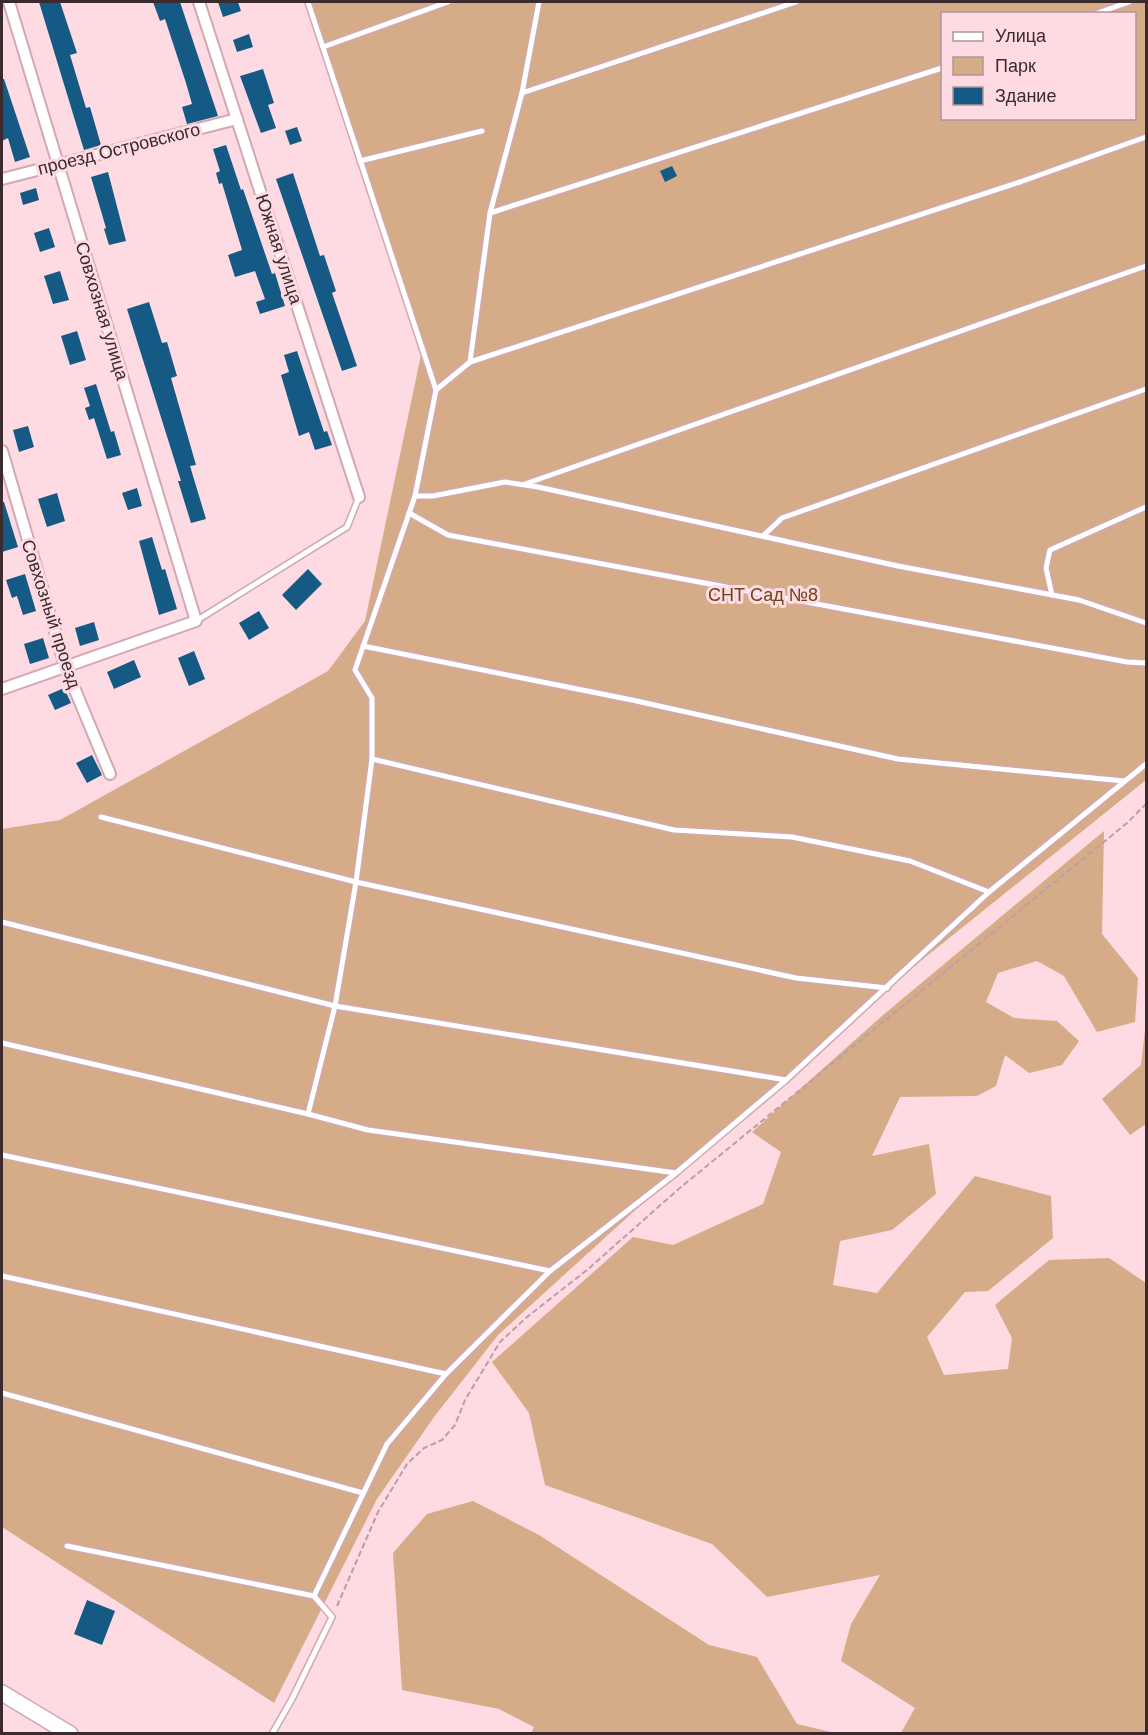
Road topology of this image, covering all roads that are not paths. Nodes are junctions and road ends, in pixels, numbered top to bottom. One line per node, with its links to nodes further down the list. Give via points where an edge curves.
1 (9, 2): 16 (street, Совхозная улица)
2 (199, 2): 12 (street, Южная улица)
3 (308, 2): 9 (lane)
4 (448, 2): 9 (lane)
5 (539, 2): 11 (lane)
6 (796, 2): 11 (lane)
7 (1129, 2): 8 (lane)
8 (1101, 12)
9 (323, 47): 15 (lane)
10 (941, 68): 18 (lane)
11 (522, 93): 18 (lane)
12 (237, 119): 16 (street, проезд Островского); 26 (street, Южная улица)
13 (482, 131): 15 (lane)
14 (1146, 137): 20 (lane)
15 (360, 160): 22 (lane)
16 (58, 165): 17 (street, проезд Островского); 31 (street, Совхозная улица)
17 (2, 179)
18 (490, 213): 20 (lane)
19 (1146, 266): 24 (lane)
20 (470, 362): 22 (lane)
21 (1146, 389): 29 (lane, via 782,518)
22 (436, 390): 25 (lane)
23 (2, 451): 35 (street, Совхозный проезд)
24 (522, 485): 25 (lane, via 505,482); 29 (lane)
25 (415, 496): 28 (lane)
26 (359, 497): 31 (lane, via 347,527)
27 (1146, 507): 30 (lane, via 1050,550 1046,568)
28 (409, 513): 33 (lane); 34 (lane, via 448,535 1127,663)
29 (763, 536): 30 (lane)
30 (1052, 595): 32 (lane)
31 (196, 621): 35 (street)
32 (1146, 623)
33 (363, 646): 37 (lane, via 355,670 372,698); 40 (lane, via 898,759)
34 (1146, 663)
35 (65, 666): 36 (street); 39 (street, Совхозный проезд)
36 (2, 689)
37 (372, 759): 42 (lane); 43 (lane, via 674,830 792,837 910,861)
38 (1146, 764): 40 (lane)
39 (110, 774)
40 (1124, 781): 43 (lane)
41 (101, 817): 42 (lane)
42 (356, 882): 45 (lane, via 796,978); 46 (lane)
43 (989, 892): 45 (lane)
44 (2, 922): 46 (lane)
45 (887, 988): 48 (lane)
46 (334, 1006): 48 (lane); 49 (lane)
47 (2, 1043): 49 (lane)
48 (786, 1080): 51 (lane)
49 (308, 1114): 51 (lane, via 368,1130)
50 (2, 1155): 52 (lane)
51 (676, 1173): 52 (lane)
52 (550, 1271): 54 (lane)
53 (2, 1276): 54 (lane)
54 (446, 1374): 56 (lane, via 387,1444)
55 (2, 1393): 56 (lane)
56 (363, 1493): 58 (lane)
57 (67, 1546): 58 (lane)
58 (314, 1596): 61 (lane, via 332,1617)
59 (2, 1693): 60 (main road)
60 (70, 1734)
61 (272, 1734)

